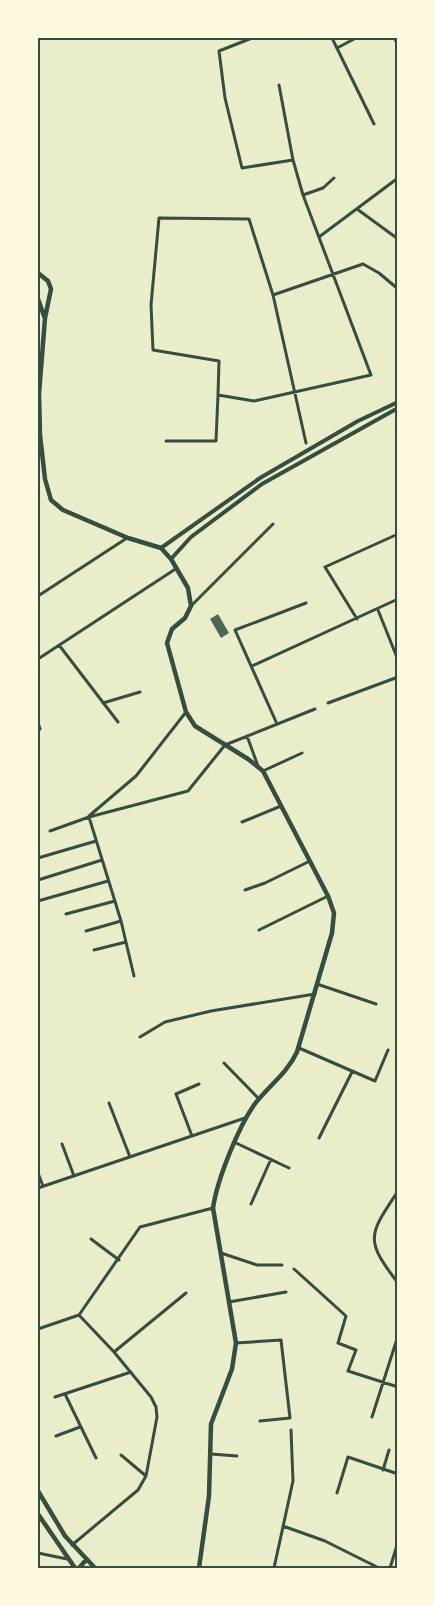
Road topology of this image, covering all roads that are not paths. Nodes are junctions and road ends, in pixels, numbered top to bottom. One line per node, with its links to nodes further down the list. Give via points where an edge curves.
1 (252, 38): 9 (street, via 219,51 224,98 242,168)
2 (332, 38): 6 (street)
3 (356, 38): 6 (street)
4 (394, 38): 5 (street)
5 (398, 44)
6 (337, 48): 8 (street)
7 (280, 85): 9 (street)
8 (374, 124)
9 (293, 160): 12 (street)
10 (334, 178): 12 (street, via 323,188)
11 (398, 178): 13 (street)
12 (303, 195): 14 (street)
13 (357, 209): 14 (street); 15 (street)
14 (319, 237): 17 (street)
15 (398, 239)
16 (38, 273): 21 (main road, via 48,281 51,289)
17 (332, 276): 18 (street, via 363,264); 19 (street); 22 (street, via 371,375)
18 (398, 289)
19 (273, 295): 22 (street); 23 (street, via 248,219 158,218 150,305 153,350 220,361)
20 (38, 298): 21 (main road)
21 (45, 318): 30 (main road, via 39,394 40,435 50,500 63,510)
22 (295, 392): 23 (street, via 254,401); 27 (street)
23 (218, 395): 26 (street, via 216,440)
24 (398, 402): 31 (street, via 358,421 260,478)
25 (398, 408): 32 (street, via 262,484 191,537)
26 (166, 441)
27 (306, 443)
28 (273, 524): 37 (street)
29 (398, 534): 39 (street, via 325,566)
30 (128, 538): 31 (main road); 34 (street)
31 (161, 548): 32 (main road)
32 (171, 559): 33 (main road)
33 (176, 568): 37 (main road, via 188,588); 40 (street)
34 (38, 596)
35 (398, 600): 38 (street)
36 (306, 603): 43 (street, via 235,630)
37 (191, 606): 49 (main road, via 185,618 172,628 167,644)
38 (378, 609): 39 (street); 42 (street)
39 (357, 619): 43 (street)
40 (59, 645): 41 (street); 46 (street)
41 (38, 659)
42 (398, 660)
43 (252, 666): 52 (street)
44 (398, 677): 47 (street)
45 (140, 692): 46 (street)
46 (103, 703): 51 (street)
47 (328, 703)
48 (315, 709): 52 (street)
49 (186, 712): 55 (main road, via 195,726); 60 (street, via 136,776)
50 (38, 722): 53 (street)
51 (118, 722)
52 (277, 724): 54 (street)
53 (40, 729)
54 (247, 736): 55 (street); 57 (street)
55 (226, 746): 57 (main road); 60 (street, via 188,791)
56 (302, 753): 58 (street)
57 (258, 767): 58 (main road)
58 (263, 771): 59 (main road)
59 (281, 806): 61 (street); 66 (main road)
60 (88, 817): 62 (street); 63 (street)
61 (242, 822)
62 (50, 831)
63 (96, 841): 64 (street); 65 (street)
64 (38, 858)
65 (102, 860): 67 (street); 68 (street)
66 (310, 861): 69 (street); 70 (main road)
67 (38, 880)
68 (108, 881): 71 (street); 72 (street)
69 (244, 890)
70 (328, 896): 75 (street); 80 (main road, via 334,914 332,933)
71 (38, 901)
72 (115, 901): 73 (street); 74 (street)
73 (66, 914)
74 (121, 921): 76 (street); 77 (street)
75 (259, 930)
76 (86, 931)
77 (126, 942): 78 (street); 79 (street)
78 (94, 950)
79 (134, 976)
80 (317, 984): 81 (main road); 82 (street)
81 (315, 994): 83 (street, via 183,1017 164,1022); 84 (main road)
82 (376, 1004)
83 (140, 1037)
84 (298, 1048): 87 (street); 89 (main road, via 289,1068)
85 (388, 1050): 87 (street, via 375,1082)
86 (224, 1063): 89 (street)
87 (352, 1072): 93 (street)
88 (199, 1084): 92 (street, via 176,1094)
89 (259, 1099): 91 (main road)
90 (109, 1103): 96 (street)
91 (245, 1118): 92 (street); 94 (main road)
92 (192, 1136): 96 (street)
93 (319, 1138)
94 (236, 1143): 97 (street); 105 (main road, via 216,1191)
95 (62, 1144): 100 (street)
96 (130, 1157): 100 (street)
97 (271, 1159): 98 (street); 104 (street)
98 (289, 1168)
99 (38, 1172): 101 (street)
100 (74, 1176): 101 (street)
101 (43, 1186): 102 (street)
102 (38, 1188)
103 (398, 1191): 111 (street, via 377,1222 374,1248)
104 (251, 1204)
105 (213, 1208): 107 (main road); 108 (street, via 140,1227)
106 (91, 1239): 108 (street)
107 (220, 1253): 109 (street, via 257,1264); 114 (main road)
108 (119, 1260): 115 (street)
109 (282, 1265)
110 (294, 1268): 121 (street, via 346,1316 338,1343 356,1350 348,1372)
111 (398, 1283)
112 (286, 1292): 114 (street)
113 (186, 1293): 119 (street)
114 (229, 1302): 118 (main road)
115 (79, 1316): 116 (street); 119 (street)
116 (38, 1329)
117 (396, 1342): 121 (street)
118 (236, 1343): 126 (street, via 281,1340 290,1418); 131 (main road, via 232,1369 211,1424)
119 (114, 1352): 120 (street)
120 (131, 1372): 123 (street); 137 (street, via 156,1406 157,1417)
121 (382, 1382): 122 (street); 125 (street)
122 (398, 1387)
123 (65, 1394): 124 (street); 127 (street)
124 (55, 1397)
125 (372, 1417)
126 (260, 1421)
127 (80, 1427): 129 (street); 134 (street)
128 (291, 1430): 141 (street, via 294,1481)
129 (56, 1436)
130 (389, 1450): 135 (street)
131 (211, 1454): 133 (street); 150 (main road, via 209,1496)
132 (121, 1455): 137 (street)
133 (237, 1456)
134 (96, 1458)
135 (383, 1470): 136 (street); 139 (street, via 348,1457)
136 (398, 1474)
137 (146, 1476): 143 (street, via 138,1490)
138 (38, 1491): 143 (main road)
139 (337, 1493)
140 (38, 1514): 145 (main road)
141 (283, 1526): 151 (street); 152 (street, via 326,1541)
142 (398, 1542): 153 (street)
143 (72, 1544): 146 (main road)
144 (38, 1552): 145 (street)
145 (67, 1558): 147 (main road)
146 (86, 1560): 148 (main road); 149 (main road)
147 (75, 1568)
148 (79, 1568)
149 (95, 1568)
150 (198, 1568)
151 (274, 1568)
152 (379, 1568)
153 (390, 1568)

